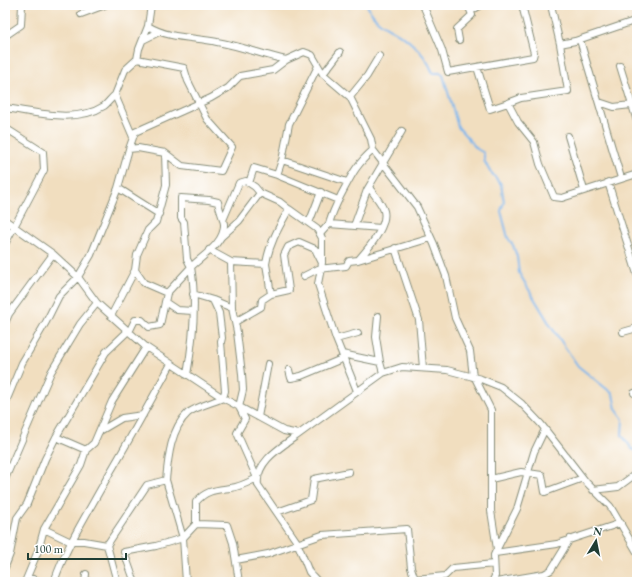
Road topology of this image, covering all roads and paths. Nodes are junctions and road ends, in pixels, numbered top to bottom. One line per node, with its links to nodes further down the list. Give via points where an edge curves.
1 (22, 5): 13 (street, via 21,25)
2 (105, 5): 9 (street)
3 (151, 5): 11 (street)
4 (423, 5): 24 (street, via 442,50 448,72)
5 (481, 5): 8 (street)
6 (522, 5): 24 (street, via 534,56)
7 (551, 5): 17 (street)
8 (470, 8): 15 (street, via 472,15 456,29)
9 (81, 14)
10 (637, 20): 16 (street)
11 (148, 26): 12 (street); 14 (street)
12 (159, 32): 14 (street); 21 (street, via 217,42)
13 (5, 36)
14 (143, 40): 20 (street)
15 (458, 40)
16 (580, 40): 17 (street); 28 (street)
17 (560, 44): 30 (street, via 568,91 520,98)
18 (340, 52): 25 (street)
19 (378, 56): 27 (street, via 367,76)
20 (137, 59): 26 (street, via 125,70); 29 (street, via 184,68)
21 (286, 60): 22 (street, via 304,52 312,55); 29 (street, via 273,70 240,76 228,88)
22 (318, 66): 25 (street); 41 (street, via 290,124)
23 (620, 66): 31 (street)
24 (478, 67): 30 (street, via 490,109)
25 (324, 74): 27 (street)
26 (115, 95): 32 (street, via 104,106 87,113 58,115); 37 (street)
27 (350, 97): 39 (street, via 371,140)
28 (599, 102): 31 (street, via 614,107); 45 (street)
29 (199, 103): 37 (street, via 135,132); 40 (street, via 207,119 232,147 221,171 182,166)
30 (508, 103): 51 (street, via 518,122 534,142 554,197 562,198)
31 (632, 105): 33 (street)
32 (5, 108)
33 (637, 121)
34 (5, 125): 62 (street, via 7,129 42,152 44,170)
35 (402, 131): 42 (street)
36 (568, 136): 51 (street)
37 (133, 137): 38 (street)
38 (129, 149): 40 (street); 50 (street)
39 (373, 150): 42 (street); 46 (street, via 359,162)
40 (166, 153): 56 (street, via 166,185)
41 (282, 161): 44 (street); 46 (street)
42 (383, 162): 49 (street); 66 (street, via 417,208)
43 (637, 174): 45 (street)
44 (277, 175): 48 (street, via 254,168); 52 (street)
45 (621, 178): 47 (street)
46 (347, 182): 54 (street)
47 (608, 182): 51 (street); 77 (street)
48 (249, 183): 53 (street); 58 (street, via 239,183)
49 (369, 187): 61 (street); 63 (street, via 384,211 384,223)
50 (118, 188): 56 (street); 79 (street, via 91,255)
51 (584, 190)
52 (321, 192): 54 (street); 59 (street)
53 (260, 193): 55 (street, via 280,202); 65 (street, via 239,221)
54 (338, 200): 60 (street)
55 (290, 210): 59 (street); 73 (street, via 277,230)
56 (159, 214): 76 (street, via 142,242)
57 (5, 220): 62 (street)
58 (223, 220): 65 (street); 75 (street, via 218,202 181,198 180,218 184,222)
59 (310, 223): 64 (street)
60 (329, 224): 61 (street); 64 (street)
61 (354, 226): 63 (street)
62 (16, 227): 67 (street); 70 (street)
63 (381, 228): 71 (street, via 372,246)
64 (320, 234): 74 (street)
65 (221, 237): 69 (street)
66 (431, 238): 68 (street); 106 (street, via 446,276 455,318 470,350)
67 (5, 244)
68 (395, 248): 71 (street); 102 (street, via 419,320)
69 (209, 250): 72 (street); 75 (street)
70 (53, 254): 79 (street); 91 (street)
71 (358, 260): 74 (street, via 349,261 346,266)
72 (231, 262): 73 (street); 86 (street)
73 (266, 264): 82 (street)
74 (321, 266): 78 (street); 82 (street, via 315,249 299,242 288,247 284,255 289,290); 96 (street, via 318,284)
75 (191, 267): 80 (street); 81 (street)
76 (135, 270): 80 (street, via 144,283); 88 (street)
77 (637, 274)
78 (304, 276)
79 (78, 278): 85 (street); 109 (street, via 59,296 22,363)
80 (167, 293): 84 (street)
81 (194, 294): 83 (street); 87 (street)
82 (271, 294): 90 (street, via 262,300 261,307)
83 (213, 300): 86 (street); 108 (street, via 220,313 225,391)
84 (166, 302): 87 (street, via 177,310); 93 (street, via 160,326 150,327 142,320 135,320)
85 (97, 303): 88 (street); 123 (street, via 80,324 51,372)
86 (232, 308): 90 (street)
87 (193, 311): 105 (street)
88 (111, 316): 93 (street)
89 (378, 316): 99 (street, via 376,338)
90 (235, 322): 110 (street, via 242,379)
91 (5, 323)
92 (637, 328): 94 (street)
93 (128, 331): 97 (street); 116 (street, via 106,352)
94 (623, 332)
95 (358, 333): 96 (street)
96 (336, 339): 98 (street)
97 (146, 347): 100 (street); 114 (street, via 112,401)
98 (343, 356): 99 (street); 103 (street, via 301,376 291,378); 107 (street)
99 (380, 362): 104 (street)
100 (171, 364): 105 (street); 111 (street)
101 (268, 364): 112 (street)
102 (423, 368): 104 (street, via 402,367); 106 (street, via 446,370)
103 (289, 370)
104 (383, 373): 107 (street)
105 (187, 375): 108 (street)
106 (474, 377): 113 (street, via 501,387 521,403); 124 (street, via 491,410)
107 (357, 391): 115 (street)
108 (222, 398): 110 (street); 125 (street, via 189,412 179,425 168,457)
109 (5, 404)
110 (239, 407): 112 (street); 121 (street, via 245,419 237,433)
111 (143, 415): 114 (street, via 122,418); 133 (street)
112 (258, 417): 115 (street, via 284,431)
113 (544, 429): 120 (street); 122 (street)
114 (100, 431): 117 (street, via 94,443)
115 (299, 434): 121 (street, via 270,456)
116 (56, 437): 117 (street); 140 (street, via 44,459 27,504 17,518)
117 (86, 450): 130 (street, via 81,465)
118 (349, 472): 127 (street, via 314,479 311,500)
119 (637, 473): 126 (street, via 618,486)
120 (528, 474): 122 (street, via 542,475 544,492); 124 (street, via 521,472); 136 (street, via 517,509)
121 (257, 478): 127 (street, via 258,485); 129 (street, via 241,485 203,494 196,502)
122 (583, 478): 126 (street)
123 (5, 479)
124 (491, 479): 136 (street, via 491,511)
125 (166, 480): 131 (street); 135 (street, via 147,485)
126 (593, 490): 128 (street, via 610,506)
127 (277, 512): 134 (street)
128 (621, 523): 132 (street); 137 (street)
129 (196, 524): 131 (street); 138 (street, via 226,525)
130 (44, 529): 133 (street); 142 (street)
131 (183, 538): 148 (street, via 124,552 134,580); 149 (street)
132 (570, 539): 136 (street, via 557,544); 154 (street, via 551,570 544,574)
133 (71, 541): 135 (street); 145 (street)
134 (297, 542): 138 (street, via 268,554); 143 (street, via 322,535 407,529); 151 (street, via 309,572)
135 (107, 545): 147 (street)
136 (496, 551): 139 (street)
137 (637, 552)
138 (236, 560): 150 (street)
139 (494, 564): 143 (street, via 453,568 445,576); 153 (street, via 495,576)
140 (5, 567)
141 (86, 574): 146 (street)
142 (26, 579): 144 (street)
143 (414, 579): 152 (street)
144 (42, 582)
145 (54, 582)
146 (85, 582)
147 (117, 582)
148 (132, 582)
149 (186, 582)
150 (239, 582)
151 (318, 582)
152 (403, 582)
153 (492, 582)
154 (496, 582)

